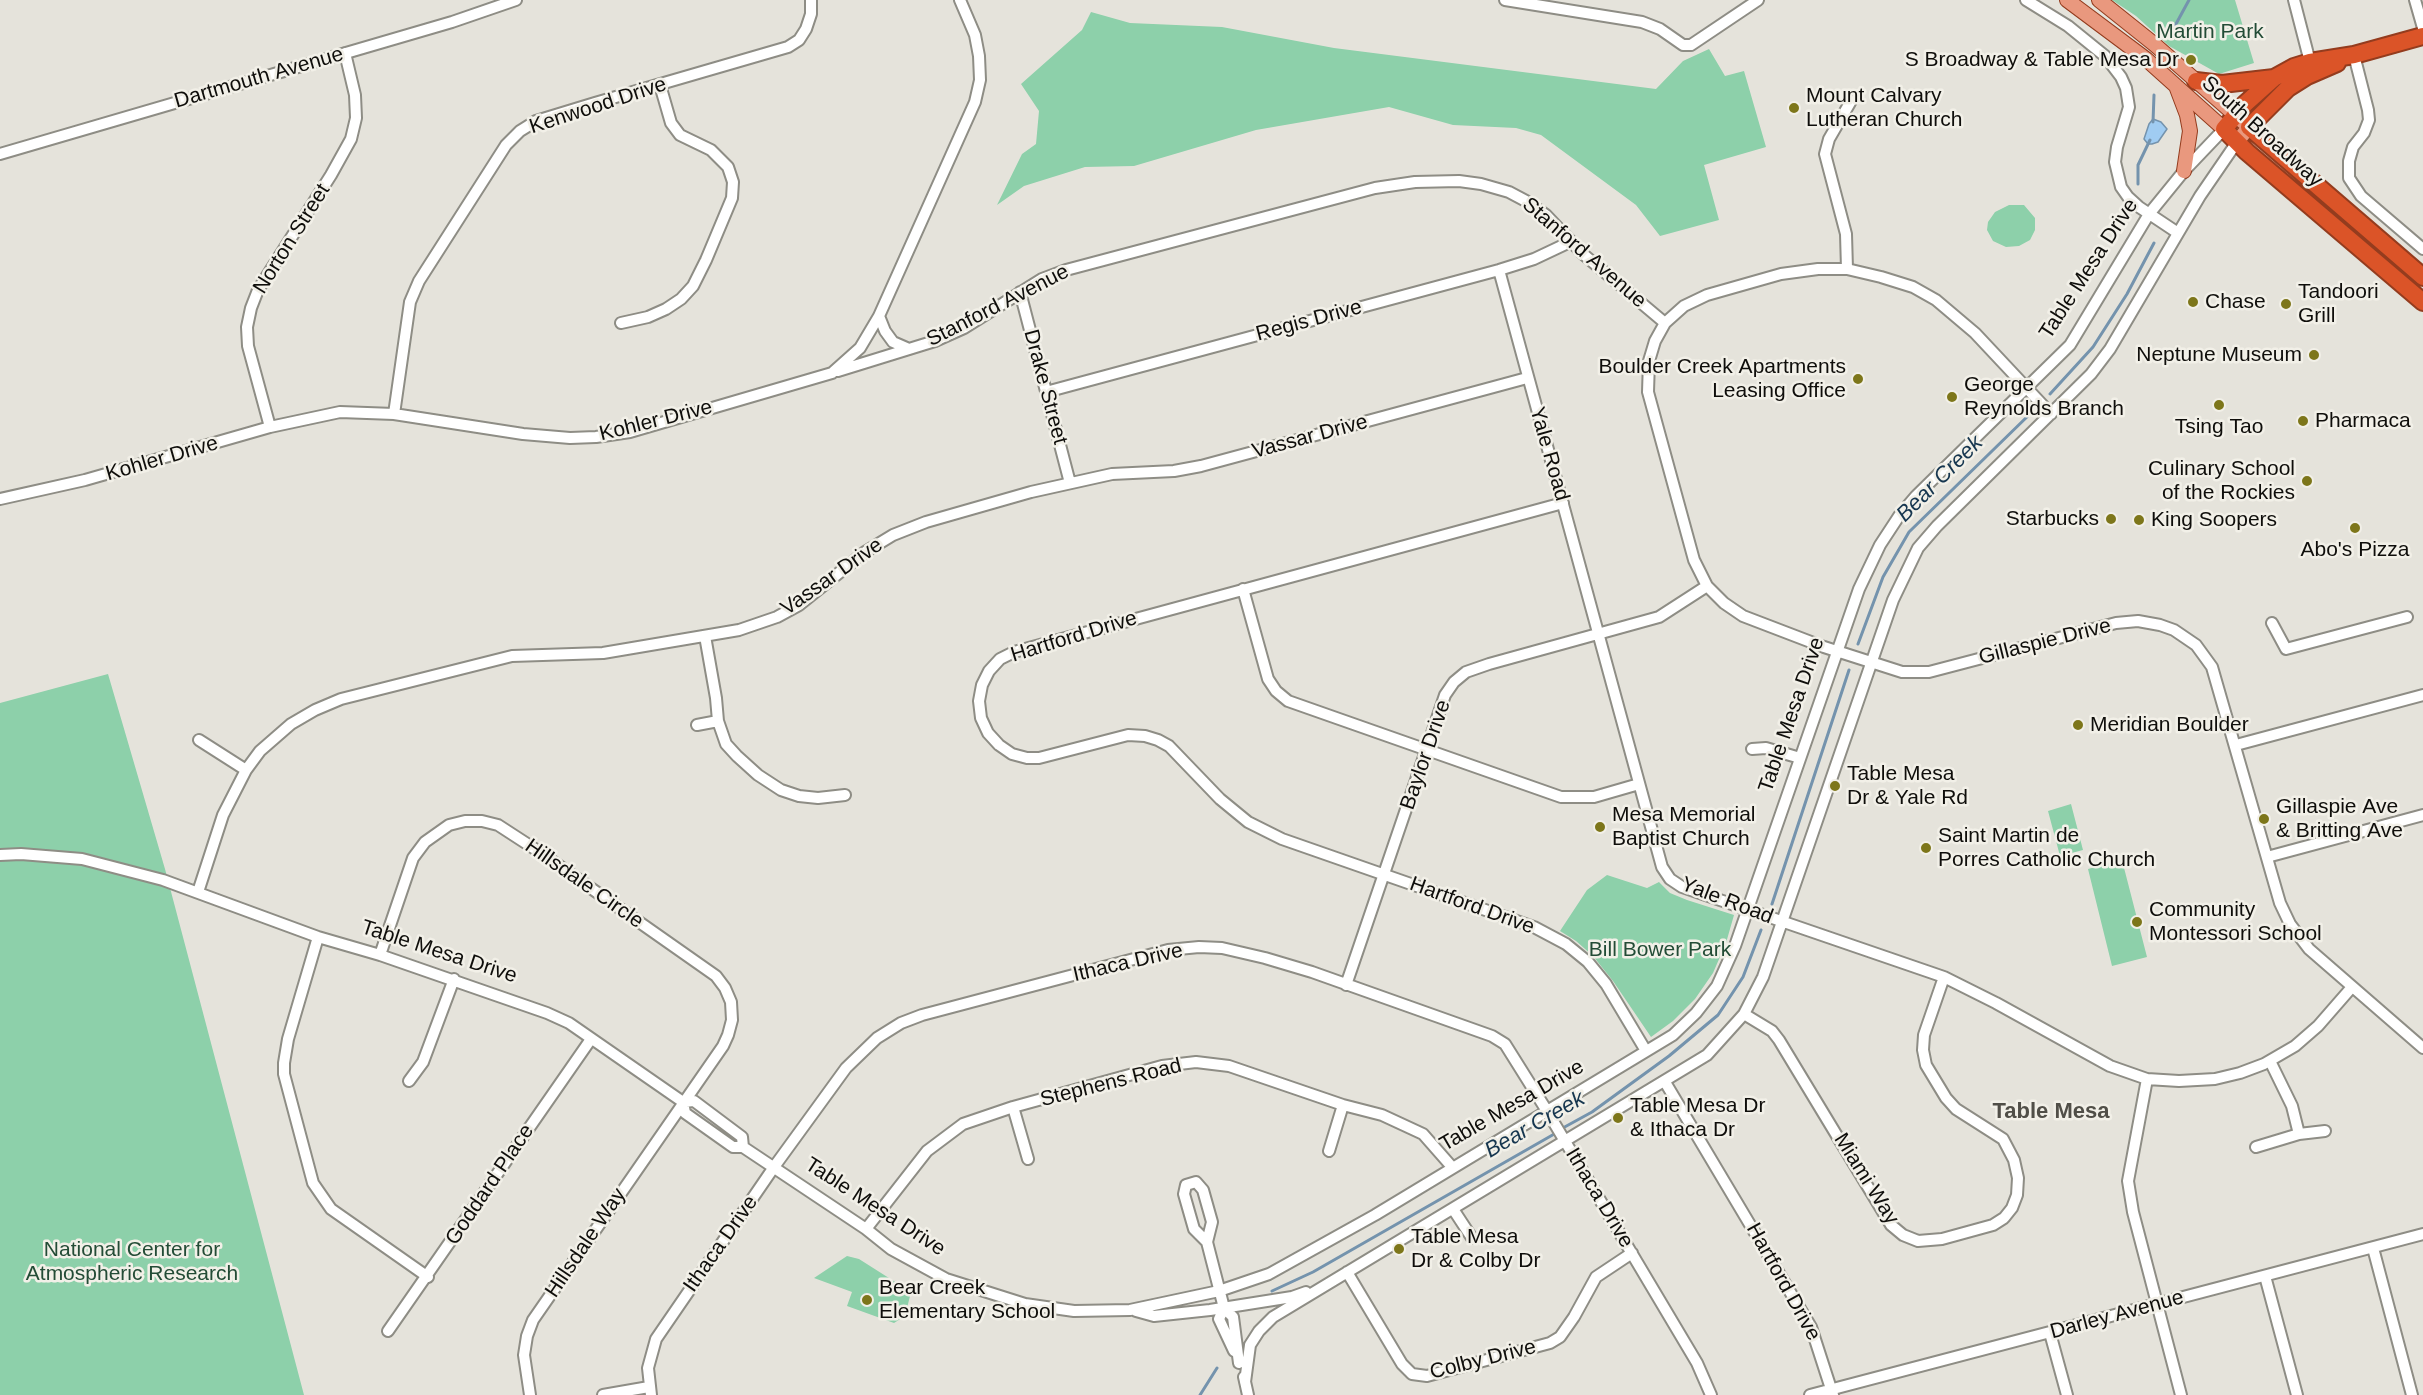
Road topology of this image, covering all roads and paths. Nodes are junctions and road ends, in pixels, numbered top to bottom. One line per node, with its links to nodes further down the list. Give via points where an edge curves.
1 (516, 0): 14 (street, Dartmouth Avenue)
2 (811, 0): 19 (street, Kenwood Drive, via 806,28 799,40 788,47)
3 (960, 0): 37 (street, Kohler Drive, via 972,25 979,56 980,80 975,102)
4 (1505, 0): 11 (street)
5 (1758, 0): 11 (street, via 1691,45 1683,45 1642,22)
6 (2026, 0): 28 (street, via 2068,26 2105,56 2121,77 2129,107 2115,162 2128,197)
7 (2067, 0): 20 (main road, South Broadway)
8 (2099, 0): 18 (main road, South Broadway)
9 (2294, 0): 16 (street)
10 (2415, 0): 12 (street)
11 (1538, 2)
12 (2423, 28)
13 (2423, 36): 15 (highway, Table Mesa Drive)
14 (345, 53): 26 (street, Dartmouth Avenue); 47 (street, Norton Street, via 355,95 356,118 349,145 258,290 247,327 248,346)
15 (2354, 55): 16 (highway, Table Mesa Drive); 23 (highway, Table Mesa Drive, via 2288,88); 31 (street, via 2368,120 2353,147 2349,178 2361,196)
16 (2310, 62): 17 (highway, Table Mesa Drive)
17 (2274, 78): 18 (highway, via 2222,84); 22 (highway, Table Mesa Drive)
18 (2196, 81): 22 (main road, South Broadway)
19 (660, 85): 38 (street, via 671,123 680,135 711,150 728,166 732,198 693,286 666,309); 45 (street, Kenwood Drive, via 536,121 506,145 419,281 410,302)
20 (2175, 85): 24 (main road, South Broadway); 27 (main road, via 2190,131)
21 (1851, 102): 32 (street, via 1829,139 1825,154 1846,234)
22 (2236, 115): 23 (main road, South Broadway); 24 (highway, Table Mesa Drive)
23 (2249, 127): 25 (main road, Table Mesa Drive); 34 (highway, South Broadway)
24 (2224, 129): 25 (highway, South Broadway); 27 (street, Table Mesa Drive)
25 (2237, 142): 29 (street, Table Mesa Drive); 36 (highway, South Broadway)
26 (0, 154)
27 (2184, 171): 28 (street, Table Mesa Drive)
28 (2149, 214): 29 (street); 43 (street, Table Mesa Drive, via 2070,345)
29 (2178, 233): 46 (street, Table Mesa Drive, via 2110,349)
30 (1570, 242): 33 (street, Regis Drive); 35 (street, Stanford Avenue, via 1546,215 1509,192 1459,181 1415,182 1375,188 1066,270); 39 (street, Stanford Avenue)
31 (2423, 249)
32 (1847, 269): 39 (street, Stanford Avenue, via 1781,274 1707,295 1684,306); 43 (street, Stanford Avenue, via 1914,288 1936,300 1961,319)
33 (1499, 270): 42 (street, Yale Road); 44 (street, Regis Drive)
34 (2423, 277)
35 (1020, 292): 40 (street, Stanford Avenue, via 964,328); 44 (street, Drake Street)
36 (2423, 302)
37 (879, 316): 40 (street, via 893,342); 41 (street, Kohler Drive, via 860,348)
38 (621, 323)
39 (1665, 323): 51 (street, Gillaspie Drive, via 1649,361 1648,392 1694,560)
40 (909, 349): 41 (street, Stanford Avenue)
41 (832, 373): 45 (street, Kohler Drive, via 630,432 596,437 524,434)
42 (1527, 378): 48 (street, Vassar Drive, via 1201,466 1112,474); 50 (street, Yale Road)
43 (2027, 388): 46 (street, Stanford Avenue); 57 (street, Table Mesa Drive, via 1899,516 1868,567)
44 (1046, 392): 48 (street, Drake Street)
45 (394, 414): 47 (street, Kohler Drive, via 340,411)
46 (2051, 414): 58 (street, Table Mesa Drive, via 1918,548 1893,600)
47 (270, 427): 49 (street, Kohler Drive, via 85,480)
48 (1070, 483): 56 (street, Vassar Drive, via 926,522 893,535 777,617)
49 (0, 499)
50 (1563, 503): 52 (street, Hartford Drive); 55 (street, Yale Road)
51 (1707, 586): 55 (street, Baylor Drive, via 1659,617); 57 (street, Gillaspie Drive, via 1743,616)
52 (1243, 589): 65 (street, via 1268,679 1276,691 1298,706); 73 (street, Hartford Drive, via 1000,659 989,671 979,701 988,733 1012,754 1028,758 1128,735 1158,740 1248,822 1299,846)
53 (2407, 616): 54 (street, via 2286,649)
54 (2272, 623)
55 (1598, 634): 65 (street, Baylor Drive, via 1466,672 1445,695); 68 (street, Yale Road)
56 (705, 636): 60 (street); 67 (street, Vassar Drive, via 603,653 512,656 341,699 291,724 260,751)
57 (1837, 651): 58 (street, Gillaspie Drive); 66 (street, Table Mesa Drive)
58 (1873, 663): 63 (street, Gillaspie Drive, via 1902,672 1929,672 2116,623 2160,625 2175,630 2205,655); 76 (street, Table Mesa Drive)
59 (2423, 695): 63 (street)
60 (718, 721): 61 (street); 69 (street, via 726,744 736,756 781,790 818,798)
61 (697, 725)
62 (199, 740): 67 (street)
63 (2236, 746): 72 (street, Gillaspie Drive)
64 (1752, 749): 66 (street, via 1766,748)
65 (1427, 752): 68 (street, via 1561,797 1594,797); 73 (street, Baylor Drive)
66 (1800, 758): 75 (street, Table Mesa Drive)
67 (246, 770): 74 (street, Vassar Drive, via 223,815)
68 (1639, 784): 75 (street, Yale Road, via 1662,867 1670,879 1682,888)
69 (844, 795)
70 (2422, 818): 72 (street)
71 (0, 855): 74 (street, Table Mesa Drive, via 82,859)
72 (2267, 857): 82 (street, Gillaspie Drive, via 2290,924 2309,949)
73 (1384, 874): 81 (street, Baylor Drive); 86 (street, Hartford Drive, via 1534,927 1566,944 1606,984)
74 (198, 892): 77 (street, Table Mesa Drive)
75 (1748, 910): 76 (street, Yale Road); 86 (street, Table Mesa Drive, via 1717,986 1673,1035)
76 (1784, 922): 79 (street, Yale Road); 83 (street, Table Mesa Drive)
77 (318, 937): 78 (street, Table Mesa Drive); 112 (street, via 284,1063 313,1183 331,1209)
78 (380, 955): 80 (street, Table Mesa Drive); 91 (street, Hillsdale Circle, via 413,858 425,842 449,825 465,820 498,825 716,976 725,987 731,1002 728,1035)
79 (1944, 977): 83 (street, Miami Way, via 1924,1035 1926,1065 1956,1109 2003,1139 2014,1160 2017,1195 2005,1217 1993,1225 1926,1242 1903,1235 1891,1225 1779,1041 1772,1031); 88 (street, Yale Road, via 2110,1066)
80 (454, 979): 84 (street, Table Mesa Drive, via 548,1013); 89 (street, via 423,1062)
81 (1346, 985): 94 (street, Ithaca Drive, via 1492,1036 1504,1044); 101 (street, Ithaca Drive, via 1265,958 1199,947 1168,950 922,1015 893,1028 860,1052)
82 (2352, 987): 85 (street, Gillaspie Drive); 87 (street, Yale Road, via 2318,1026)
83 (1744, 1014): 90 (street, Table Mesa Drive, via 1707,1055)
84 (591, 1039): 91 (street, Table Mesa Drive); 112 (street, Goddard Place)
85 (2423, 1048)
86 (1646, 1051): 94 (street, Table Mesa Drive)
87 (2270, 1061): 88 (street, Yale Road, via 2215,1079); 96 (street, via 2292,1106)
88 (2146, 1079): 115 (street, via 2128,1181)
89 (409, 1081)
90 (1665, 1082): 97 (street, Table Mesa Drive); 122 (street, Hartford Drive, via 1811,1327)
91 (682, 1102): 101 (street, Table Mesa Drive, via 685,1113 733,1147 743,1147); 123 (street, Hillsdale Way, via 533,1320 525,1355)
92 (1343, 1105): 93 (street, Stephens Road, via 1229,1066 1196,1062 1162,1066); 99 (street); 102 (street, Stephens Road, via 1382,1115 1423,1134)
93 (1013, 1107): 100 (street); 104 (street, Stephens Road, via 963,1124 927,1151)
94 (1550, 1116): 97 (street, Ithaca Drive); 102 (street, Table Mesa Drive)
95 (2325, 1131): 96 (street)
96 (2299, 1134): 98 (street)
97 (1562, 1138): 103 (street, Table Mesa Drive); 109 (street, Ithaca Drive)
98 (2256, 1147)
99 (1329, 1151)
100 (1028, 1159)
101 (774, 1167): 104 (street, Table Mesa Drive); 121 (street, Ithaca Drive, via 656,1340 648,1368)
102 (1452, 1167): 114 (street, Table Mesa Drive, via 1307,1254 1269,1274)
103 (1453, 1209): 106 (street); 110 (street, Table Mesa Drive)
104 (866, 1229): 117 (street, Table Mesa Drive, via 891,1249 932,1272 994,1296 1074,1311)
105 (2423, 1234): 108 (street, Darley Avenue)
106 (1472, 1238)
107 (1207, 1242): 107 (street, via 1212,1222 1203,1190 1196,1182 1186,1185 1184,1194 1194,1229); 114 (street)
108 (2373, 1248): 111 (street, Darley Avenue); 131 (street)
109 (1632, 1253): 110 (street, Colby Drive, via 1596,1277 1560,1337 1550,1343 1427,1376 1412,1374 1402,1364); 126 (street, Ithaca Drive, via 1697,1363)
110 (1347, 1272): 113 (street, Table Mesa Drive)
111 (2265, 1276): 115 (street, Darley Avenue); 130 (street)
112 (428, 1277): 118 (street, Goddard Place)
113 (1320, 1288): 116 (street, Table Mesa Drive, via 1292,1297); 120 (street, Table Mesa Drive, via 1273,1317 1259,1331 1250,1345)
114 (1219, 1291): 116 (street); 117 (street, Table Mesa Drive)
115 (2157, 1304): 119 (street, Darley Avenue); 129 (street)
116 (1224, 1308): 117 (street, Table Mesa Drive, via 1154,1316); 120 (street, via 1219,1319)
117 (1130, 1310)
118 (388, 1331)
119 (2050, 1333): 122 (street, Darley Avenue); 128 (street)
120 (1245, 1382): 125 (street)
121 (650, 1391): 124 (street)
122 (1833, 1392): 127 (street, Darley Avenue)
123 (530, 1395)
124 (603, 1395)
125 (1248, 1395)
126 (1711, 1395)
127 (1810, 1395)
128 (2067, 1395)
129 (2181, 1395)
130 (2296, 1395)
131 (2412, 1395)

